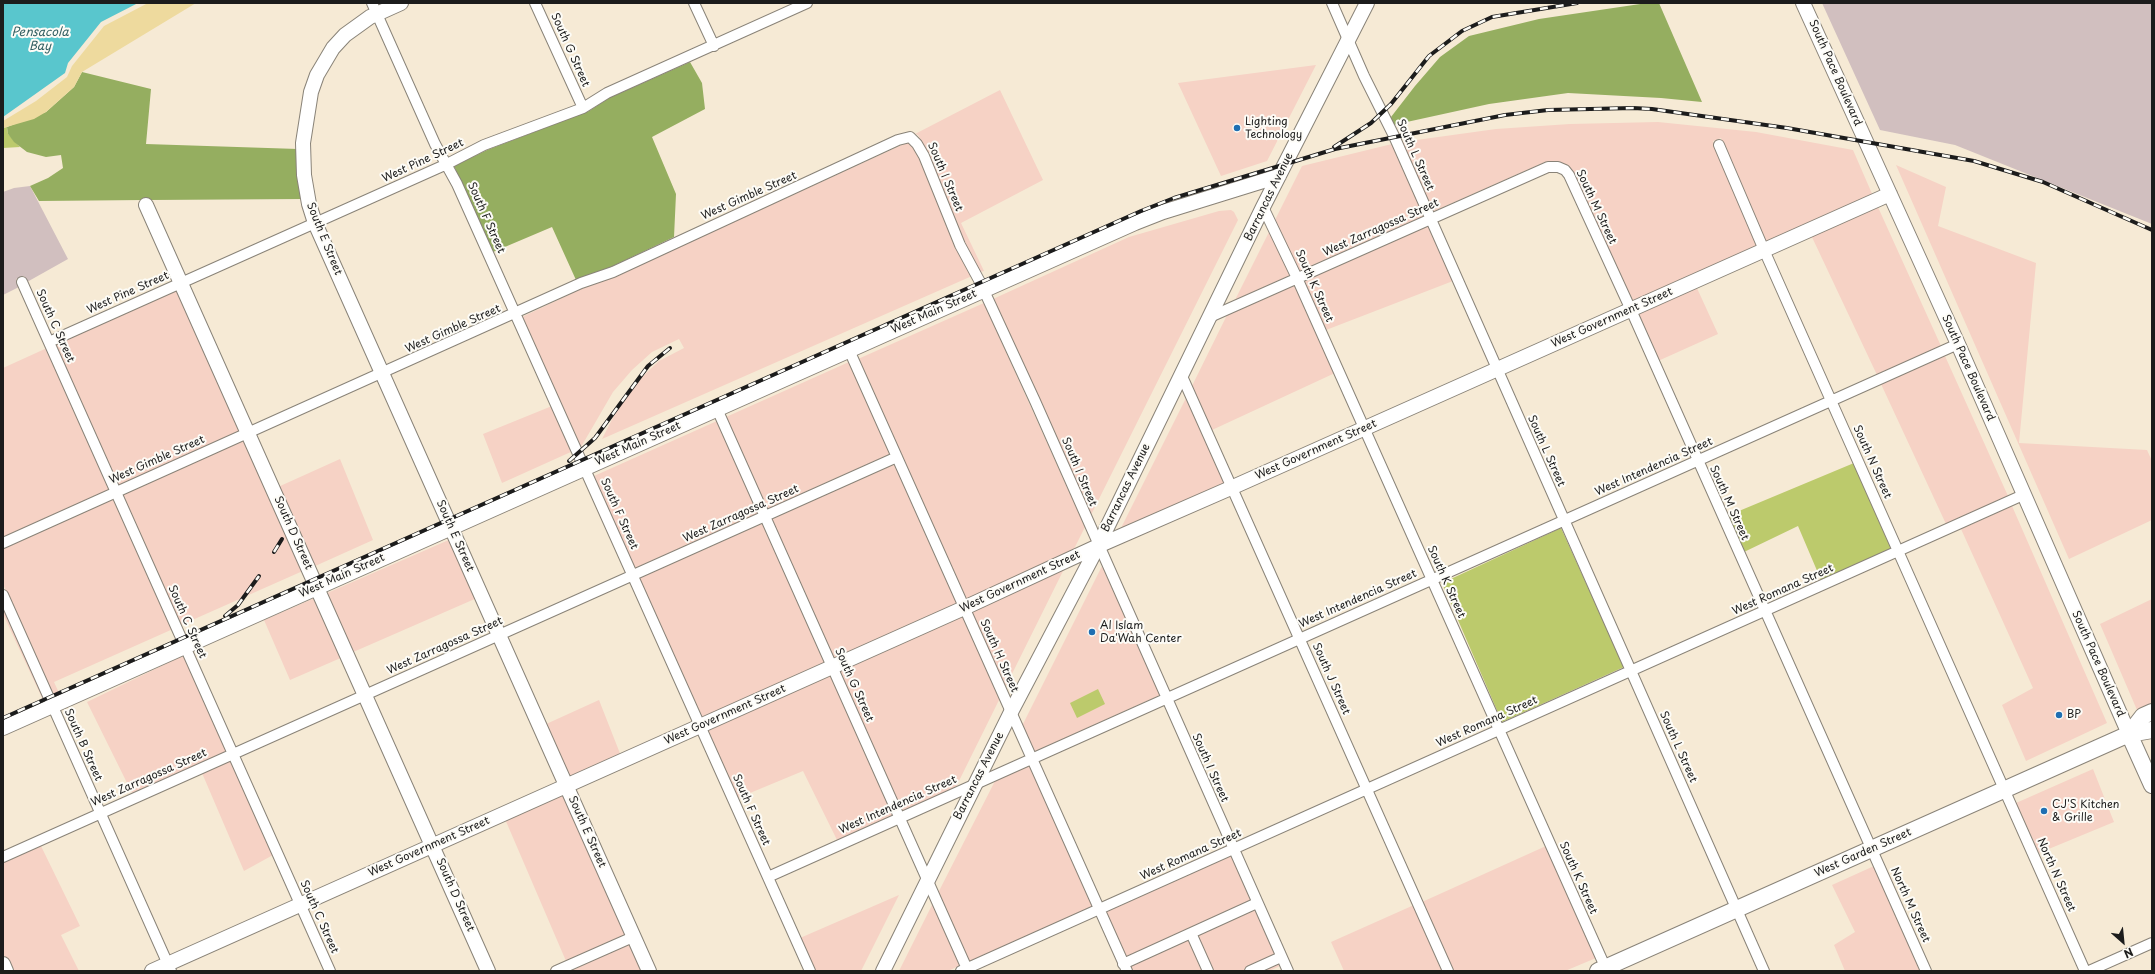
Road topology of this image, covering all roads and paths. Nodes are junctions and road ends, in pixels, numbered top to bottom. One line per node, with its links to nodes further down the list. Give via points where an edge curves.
1 (401, 3): 8 (street, South E Street)
2 (535, 3): 11 (street, South G Street)
3 (694, 3): 10 (street)
4 (807, 3): 10 (street, West Pine Street)
5 (1332, 3): 9 (street, South L Street)
6 (1367, 3): 9 (street, Barrancas Avenue)
7 (1803, 3): 17 (street, South Pace Boulevard)
8 (374, 8): 14 (street, South F Street, via 435,144); 21 (street, South E Street, via 333,48 311,92 303,135 303,163 305,184)
9 (1348, 40): 16 (street, Barrancas Avenue); 20 (street, South L Street)
10 (714, 46): 11 (street, West Pine Street, via 607,93)
11 (583, 108): 14 (street, West Pine Street, via 484,145)
12 (913, 138): 26 (street, South I Street, via 924,156 960,245); 28 (street, West Gimble Street, via 898,140 614,272 581,283)
13 (1718, 145): 22 (street, South N Street)
14 (447, 164): 21 (street, West Pine Street); 28 (street, South F Street)
15 (1562, 169): 20 (street, West Zarragossa Street, via 1548,167); 27 (street, South M Street, via 1569,175)
16 (1279, 176): 19 (street, Barrancas Avenue); 26 (street, West Main Street, via 1150,216)
17 (1890, 194): 22 (street, West Government Street); 31 (street, South Pace Boulevard)
18 (146, 205): 25 (street, South D Street)
19 (1263, 207): 23 (street, South K Street); 29 (street, Barrancas Avenue)
20 (1430, 219): 23 (street, West Zarragossa Street); 33 (street, South L Street)
21 (315, 223): 25 (street, West Pine Street); 34 (street, South E Street)
22 (1764, 250): 27 (street, West Government Street); 36 (street, South N Street)
23 (1297, 278): 29 (street, West Zarragossa Street); 38 (street, South K Street)
24 (22, 282): 30 (street, South C Street)
25 (181, 282): 30 (street, West Pine Street); 39 (street, South D Street)
26 (984, 290): 32 (street, West Main Street); 50 (street, South I Street)
27 (1631, 310): 33 (street, West Government Street); 41 (street, South M Street)
28 (516, 314): 34 (street, West Gimble Street); 42 (street, South F Street)
29 (1210, 317): 35 (street, Barrancas Avenue)
30 (49, 342): 44 (street, South C Street)
31 (1958, 344): 36 (street, West Intendencia Street); 45 (street, South Pace Boulevard)
32 (849, 350): 37 (street, West Main Street); 40 (street, South H Street)
33 (1497, 369): 38 (street, West Government Street); 47 (street, South L Street)
34 (382, 374): 39 (street, West Gimble Street); 48 (street, South E Street)
35 (1181, 374): 43 (street, South J Street); 50 (street, Barrancas Avenue)
36 (1831, 400): 41 (street, West Intendencia Street); 51 (street, South N Street)
37 (717, 409): 42 (street, West Main Street); 46 (street, South G Street)
38 (1364, 429): 43 (street, West Government Street); 53 (street, South K Street)
39 (248, 433): 44 (street, West Gimble Street); 54 (street, South D Street)
40 (896, 457): 46 (street, West Zarragossa Street); 56 (street, South H Street)
41 (1697, 460): 47 (street, West Intendencia Street); 57 (street, South M Street)
42 (585, 468): 48 (street, West Main Street); 52 (street, South F Street)
43 (1233, 488): 50 (street, West Government Street); 59 (street, South J Street)
44 (117, 492): 49 (street, West Gimble Street); 60 (street, South C Street)
45 (2023, 495): 51 (street, West Romana Street); 72 (street, South Pace Boulevard)
46 (765, 516): 52 (street, West Zarragossa Street); 61 (street, South G Street)
47 (1564, 520): 53 (street, West Intendencia Street); 62 (street, South L Street)
48 (451, 527): 54 (street, West Main Street); 58 (street, South E Street)
49 (3, 543)
50 (1098, 546): 56 (street, West Government Street); 64 (street, South I Street); 66 (street, Barrancas Avenue)
51 (1899, 551): 57 (street, West Romana Street); 79 (street, South N Street)
52 (633, 575): 58 (street, West Zarragossa Street); 68 (street, South F Street)
53 (1432, 579): 59 (street, West Intendencia Street); 70 (street, South K Street)
54 (317, 587): 60 (street, West Main Street); 63 (street, South D Street)
55 (3, 595): 65 (street, South B Street)
56 (964, 608): 61 (street, West Government Street); 66 (street, South H Street)
57 (1765, 611): 62 (street, West Romana Street); 84 (street, South M Street)
58 (499, 635): 63 (street, West Zarragossa Street); 77 (street, South E Street)
59 (1300, 638): 64 (street, West Intendencia Street); 78 (street, South J Street)
60 (185, 647): 65 (street, West Main Street); 73 (street, South C Street)
61 (833, 667): 68 (street, West Government Street); 81 (street, South G Street)
62 (1631, 671): 70 (street, West Romana Street); 91 (street, South L Street)
63 (365, 694): 73 (street, West Zarragossa Street); 82 (street, South D Street)
64 (1166, 698): 74 (street, West Intendencia Street); 83 (street, South I Street)
65 (52, 706): 69 (street, West Main Street); 80 (street, South B Street)
66 (1011, 712): 74 (street, South H Street); 75 (street, Barrancas Avenue)
67 (2152, 712): 72 (main road, via 2143,716)
68 (701, 726): 77 (street, West Government Street); 86 (street, South F Street)
69 (3, 728)
70 (1499, 730): 78 (street, West Romana Street); 100 (street, South K Street)
71 (2152, 730): 72 (main road)
72 (2129, 734): 76 (main road); 79 (main road, West Garden Street)
73 (233, 754): 80 (street, West Zarragossa Street); 89 (street, South C Street)
74 (1032, 758): 75 (street, West Intendencia Street); 90 (street, South H Street)
75 (975, 784): 81 (street, West Intendencia Street); 87 (street, Barrancas Avenue)
76 (2152, 785)
77 (566, 786): 82 (street, West Government Street); 93 (street, South E Street)
78 (1367, 789): 83 (street, West Romana Street); 112 (street, South J Street)
79 (2006, 789): 84 (main road, West Garden Street); 115 (street, North N Street)
80 (100, 813): 85 (street, West Zarragossa Street); 98 (street, South B Street)
81 (900, 818): 86 (street, West Intendencia Street); 87 (street, South G Street)
82 (433, 846): 89 (street, West Government Street); 104 (street, South D Street)
83 (1233, 849): 88 (street, South I Street); 90 (street, West Romana Street)
84 (1872, 849): 91 (main road, West Garden Street); 114 (street, North M Street)
85 (3, 857)
86 (768, 877): 107 (street, South F Street)
87 (927, 880): 99 (street, South G Street); 108 (street, Barrancas Avenue)
88 (1257, 903): 92 (street); 95 (street, South I Street)
89 (301, 905): 98 (street, West Government Street); 103 (street, South C Street)
90 (1099, 909): 97 (street, South H Street); 99 (street, West Romana Street)
91 (1737, 909): 100 (main road, West Garden Street); 113 (street, South L Street)
92 (1191, 933): 97 (street); 109 (street)
93 (633, 937): 105 (street); 106 (street, South E Street)
94 (2152, 943): 116 (street)
95 (1281, 957): 110 (street); 111 (street, South I Street)
96 (3, 964): 101 (street)
97 (1125, 967)
98 (170, 968): 102 (street, West Government Street)
99 (965, 970)
100 (1603, 970)
101 (6, 971)
102 (152, 971)
103 (330, 971)
104 (488, 971)
105 (556, 971)
106 (649, 971)
107 (810, 971)
108 (883, 971)
109 (1208, 971)
110 (1250, 971)
111 (1288, 971)
112 (1448, 971)
113 (1764, 971)
114 (1926, 971)
115 (2085, 971)
116 (2089, 971)

